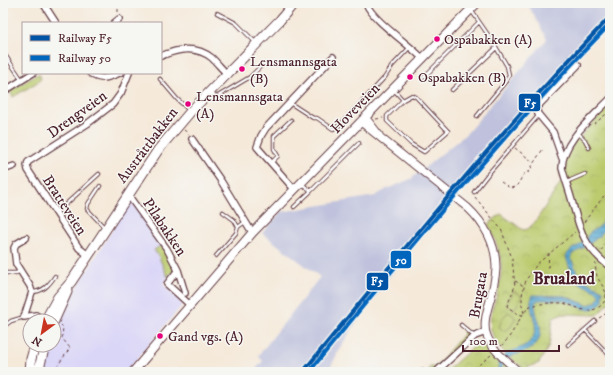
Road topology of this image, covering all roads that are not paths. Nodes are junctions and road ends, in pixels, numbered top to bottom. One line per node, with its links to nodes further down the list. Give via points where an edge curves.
1 (43, 3): 8 (street)
2 (294, 3): 11 (main road, Austråttbakken)
3 (366, 3): 12 (street, via 376,18)
4 (477, 3): 5 (main road, Hoveveien)
5 (470, 10): 10 (lane); 17 (main road, Hoveveien)
6 (217, 13): 11 (lane, via 236,23)
7 (119, 19): 9 (street)
8 (55, 22)
9 (115, 22)
10 (479, 22): 13 (lane); 25 (lane)
11 (257, 43): 24 (main road, Austråttbakken)
12 (410, 47): 17 (street); 34 (lane, via 340,125 332,129)
13 (496, 48): 29 (lane); 37 (lane, via 507,66 509,76)
14 (3, 52): 27 (lane)
15 (162, 56): 24 (street, via 183,49 193,49 212,58)
16 (333, 57): 34 (street)
17 (424, 59): 28 (main road, Hoveveien)
18 (578, 65): 36 (street, via 538,105)
19 (261, 66): 31 (lane, via 250,77 218,96)
20 (31, 74): 27 (street)
21 (92, 74): 22 (street, via 100,79)
22 (117, 74)
23 (129, 74): 46 (street, Drengveien, via 122,93 113,104)
24 (227, 74): 31 (main road, Austråttbakken)
25 (423, 78)
26 (160, 79): 35 (lane)
27 (22, 80): 30 (street)
28 (393, 89): 33 (lane); 39 (main road, Hoveveien)
29 (452, 90)
30 (3, 92)
31 (209, 92): 35 (main road, Austråttbakken)
32 (610, 99): 40 (street)
33 (403, 100): 33 (lane, via 412,95 416,97 448,131 424,152 411,144 387,121 387,116)
34 (290, 103): 45 (street, via 266,128 257,147)
35 (191, 111): 63 (main road, Austråttbakken, via 158,150)
36 (538, 115): 44 (street, via 553,132); 56 (lane)
37 (477, 116)
38 (291, 120): 45 (lane, via 274,136 274,149 278,156)
39 (363, 120): 51 (main road, Hoveveien); 85 (street, Brugata, via 468,208 489,236 495,256 495,278 486,315)
40 (578, 133): 43 (lane); 44 (street)
41 (192, 139): 61 (street, via 220,179)
42 (359, 143): 55 (lane)
43 (589, 148)
44 (562, 158): 52 (street)
45 (271, 163): 54 (street)
46 (27, 165): 59 (street, Bratteveien)
47 (14, 166): 48 (street)
48 (3, 170)
49 (99, 174): 59 (lane)
50 (585, 174): 52 (lane)
51 (301, 182): 54 (main road, Hoveveien); 55 (lane)
52 (566, 184): 68 (street, via 585,240)
53 (100, 186): 63 (lane, via 87,209)
54 (294, 189): 64 (main road, Hoveveien)
55 (310, 191): 58 (lane)
56 (474, 192)
57 (131, 199): 69 (street, Pilabakken, via 167,249)
58 (294, 207)
59 (56, 212): 66 (street, Bratteveien, via 79,248)
60 (223, 212): 62 (lane)
61 (245, 222): 62 (lane); 64 (street)
62 (238, 226): 67 (lane, via 236,233)
63 (105, 229): 66 (main road, Austråttbakken)
64 (253, 232): 76 (main road, Hoveveien)
65 (26, 238): 70 (street, via 14,248 16,264)
66 (88, 255): 73 (main road, Austråttbakken)
67 (216, 256)
68 (610, 267)
69 (178, 270): 75 (street, Pilabakken); 76 (street, Pilabakken, via 167,284)
70 (22, 271): 71 (lane); 74 (street)
71 (3, 274)
72 (55, 276): 74 (lane, via 45,288)
73 (71, 282): 78 (main road, Austråttbakken); 79 (main road, Austråttbakken)
74 (32, 292): 77 (street)
75 (185, 293)
76 (190, 305): 93 (main road, Hoveveien)
77 (25, 313)
78 (50, 313)
79 (59, 313)
80 (22, 317): 83 (lane, via 16,318)
81 (595, 321): 84 (lane)
82 (462, 324): 86 (lane)
83 (3, 327)
84 (585, 330): 87 (lane); 90 (lane)
85 (486, 332): 86 (street); 95 (street, Brugata, via 497,352)
86 (474, 336): 94 (street)
87 (568, 345)
88 (33, 353): 91 (main road)
89 (43, 353): 92 (main road)
90 (610, 356)
91 (30, 372)
92 (38, 372)
93 (134, 372)
94 (436, 372)
95 (519, 372)

